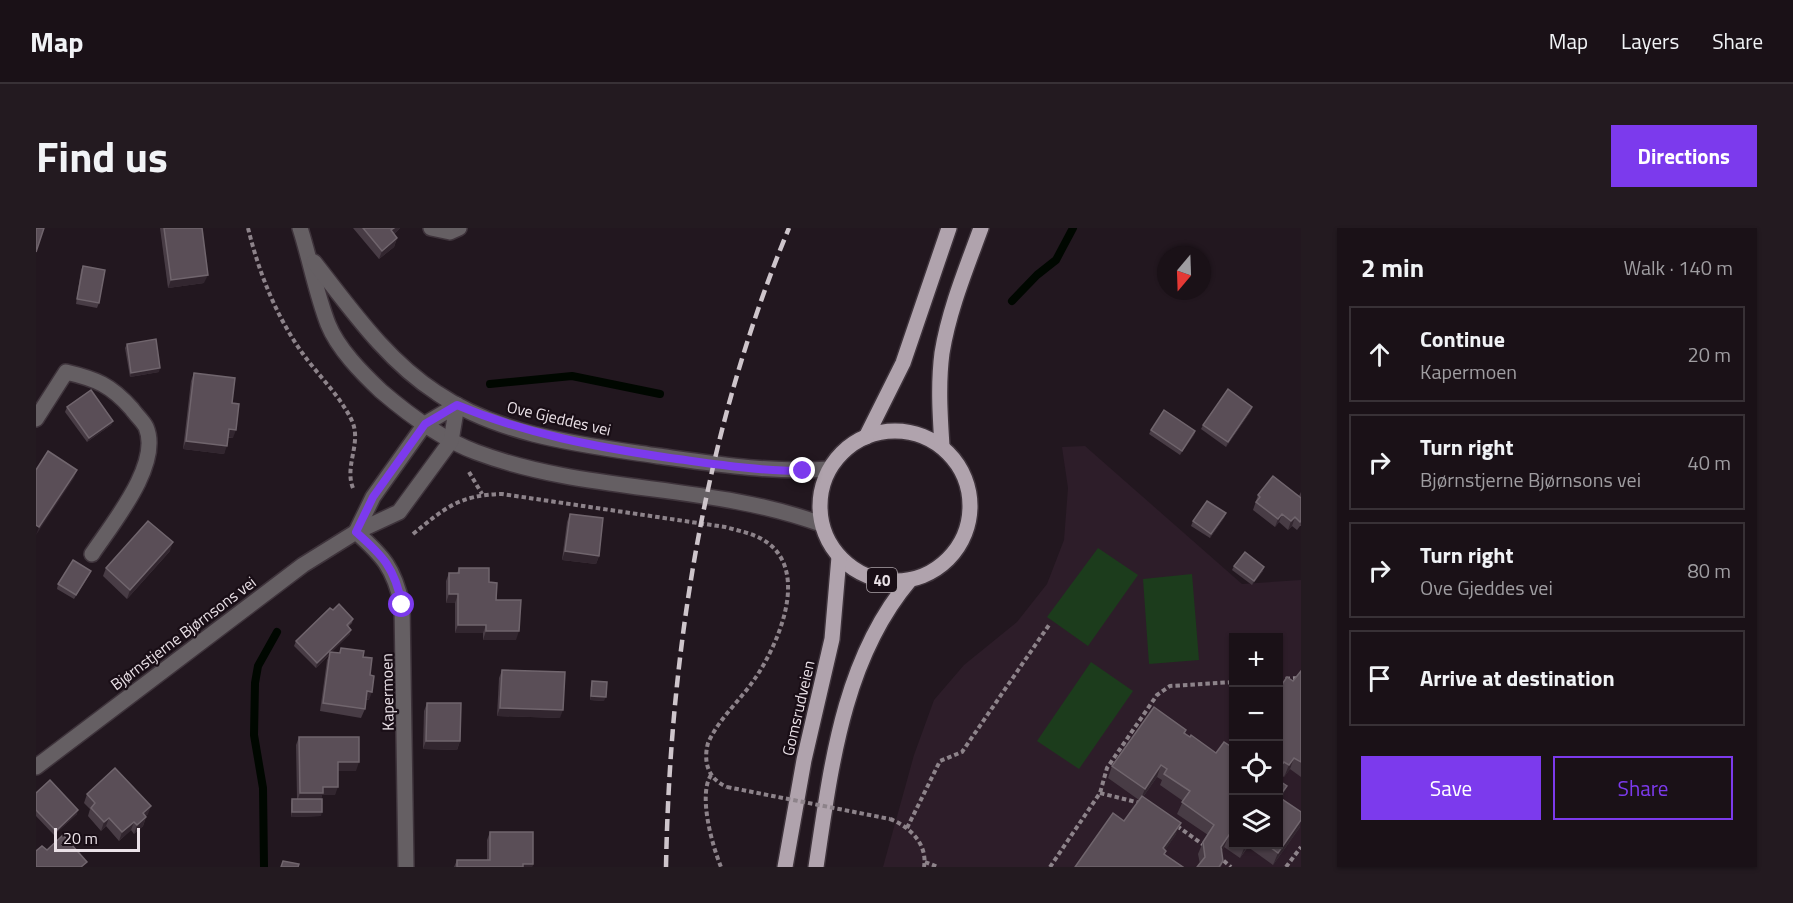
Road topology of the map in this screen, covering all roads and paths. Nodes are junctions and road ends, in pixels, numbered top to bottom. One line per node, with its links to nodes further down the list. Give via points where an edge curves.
1 (248, 228): 15 (path, via 256,260 283,322 352,420 356,439 350,477)
2 (300, 228): 7 (street, Ove Gjeddes vei)
3 (430, 228): 4 (street, via 450,232)
4 (459, 228)
5 (949, 228): 11 (main road, 40, via 906,354)
6 (981, 228): 13 (main road, via 942,352)
7 (310, 257): 8 (street, Ove Gjeddes vei, via 377,342 416,378); 10 (street, Ove Gjeddes vei, via 328,325 347,354 393,402)
8 (457, 405): 10 (street); 12 (street, Bjørnstjerne Bjørnsons vei); 14 (street, Ove Gjeddes vei, via 514,428 577,443 772,471)
9 (36, 419): 19 (street, via 66,372 117,392 145,425 148,457 141,476)
10 (425, 424): 12 (street, Ove Gjeddes vei); 17 (street, via 373,497)
11 (866, 437): 13 (main road, 40, via 907,432); 14 (main road, 40, via 839,456)
12 (451, 441): 16 (street, Ove Gjeddes vei, via 530,468 724,498); 17 (street, Bjørnstjerne Bjørnsons vei, via 399,512)
13 (942, 446): 21 (main road, 40, via 967,485 969,520 959,545 942,565)
14 (829, 469): 16 (main road, 40, via 819,506)
15 (356, 494)
16 (821, 524): 20 (main road, 40)
17 (356, 532): 26 (street, Bjørnstjerne Bjørnsons vei, via 303,565); 34 (street, Kapermoen, via 390,567 402,605)
18 (413, 534): 27 (path, via 460,500 502,494 725,526 769,543 786,572 784,614 758,675 712,733 705,756)
19 (92, 554)
20 (839, 557): 21 (main road, 40, via 864,575 894,582); 36 (main road, Gomsrudveien, via 833,631)
21 (910, 580): 37 (main road, 40, via 881,618 856,671)
22 (1049, 625): 31 (path, via 962,752 940,761)
23 (1301, 678): 24 (path)
24 (1283, 679)
25 (1229, 682): 28 (path, via 1170,686 1156,695 1107,768)
26 (36, 768)
27 (711, 775): 31 (path, bridge, via 727,787 890,819); 35 (path, via 705,789 712,840)
28 (1100, 793): 29 (path); 39 (path)
29 (1147, 806)
30 (1170, 821): 40 (path)
31 (907, 828): 33 (path, via 923,849)
32 (1301, 847): 41 (path)
33 (925, 865): 38 (path)
34 (406, 867)
35 (721, 867)
36 (785, 867)
37 (816, 867)
38 (938, 867)
39 (1050, 867)
40 (1231, 867)
41 (1286, 867)

